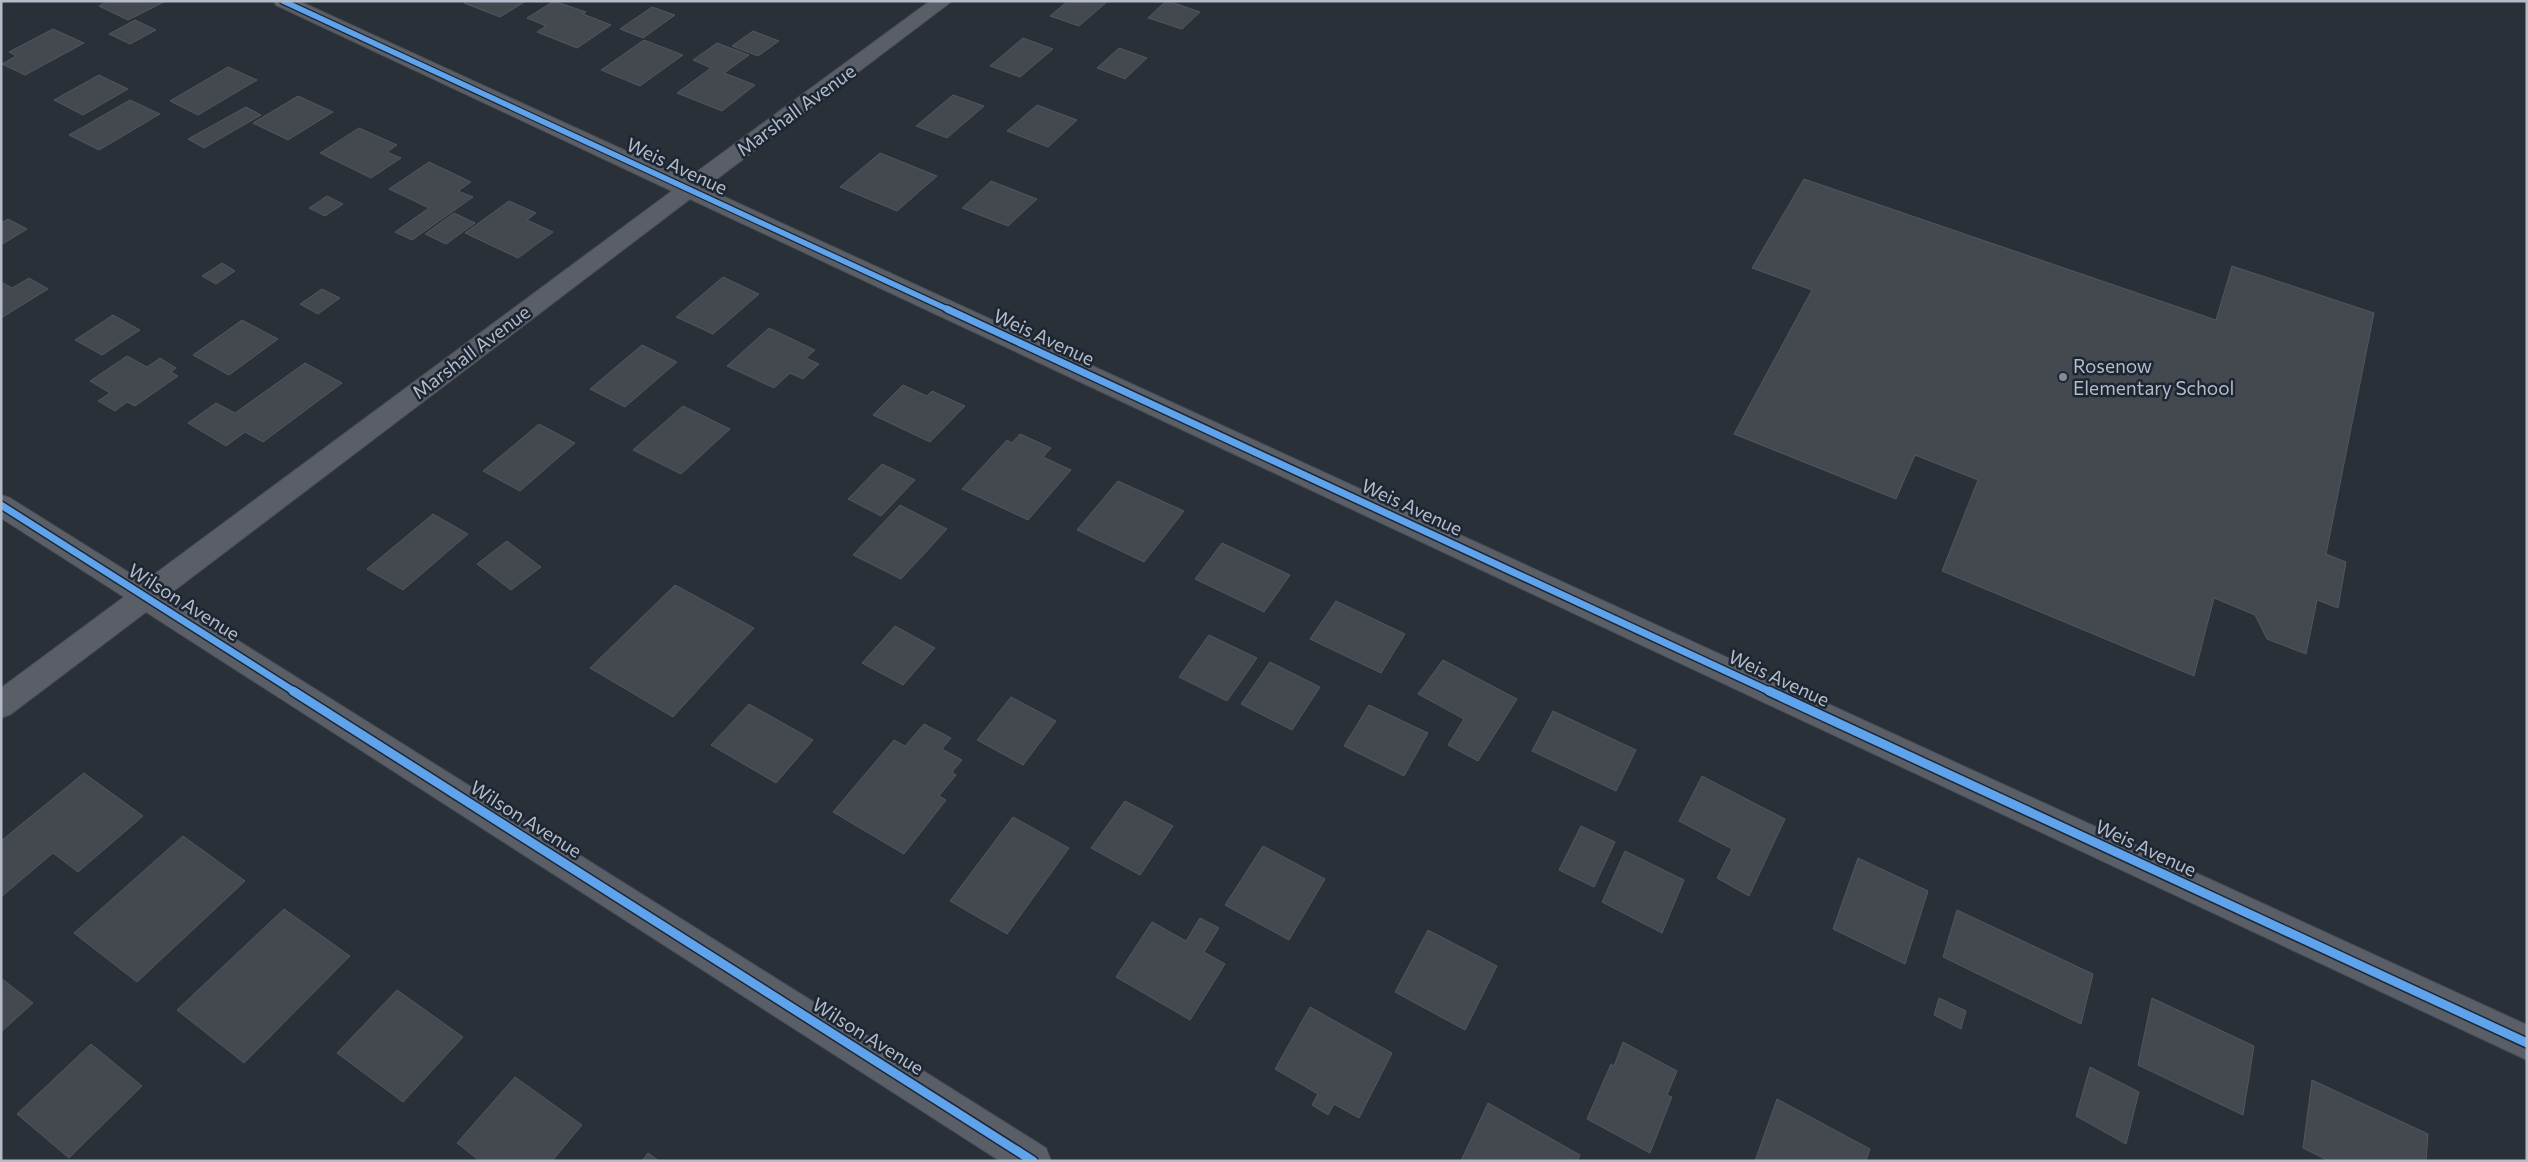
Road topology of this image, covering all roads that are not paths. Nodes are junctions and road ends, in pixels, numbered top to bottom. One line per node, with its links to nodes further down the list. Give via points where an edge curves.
1 (283, 1): 3 (street, Weis Avenue)
2 (943, 1): 3 (street, Marshall Avenue)
3 (688, 189): 5 (street, Marshall Avenue); 7 (street, Weis Avenue)
4 (1, 504): 5 (street, Wilson Avenue)
5 (146, 597): 6 (street, Marshall Avenue); 8 (street, Wilson Avenue)
6 (1, 705)
7 (2527, 1043)
8 (1034, 1161)

